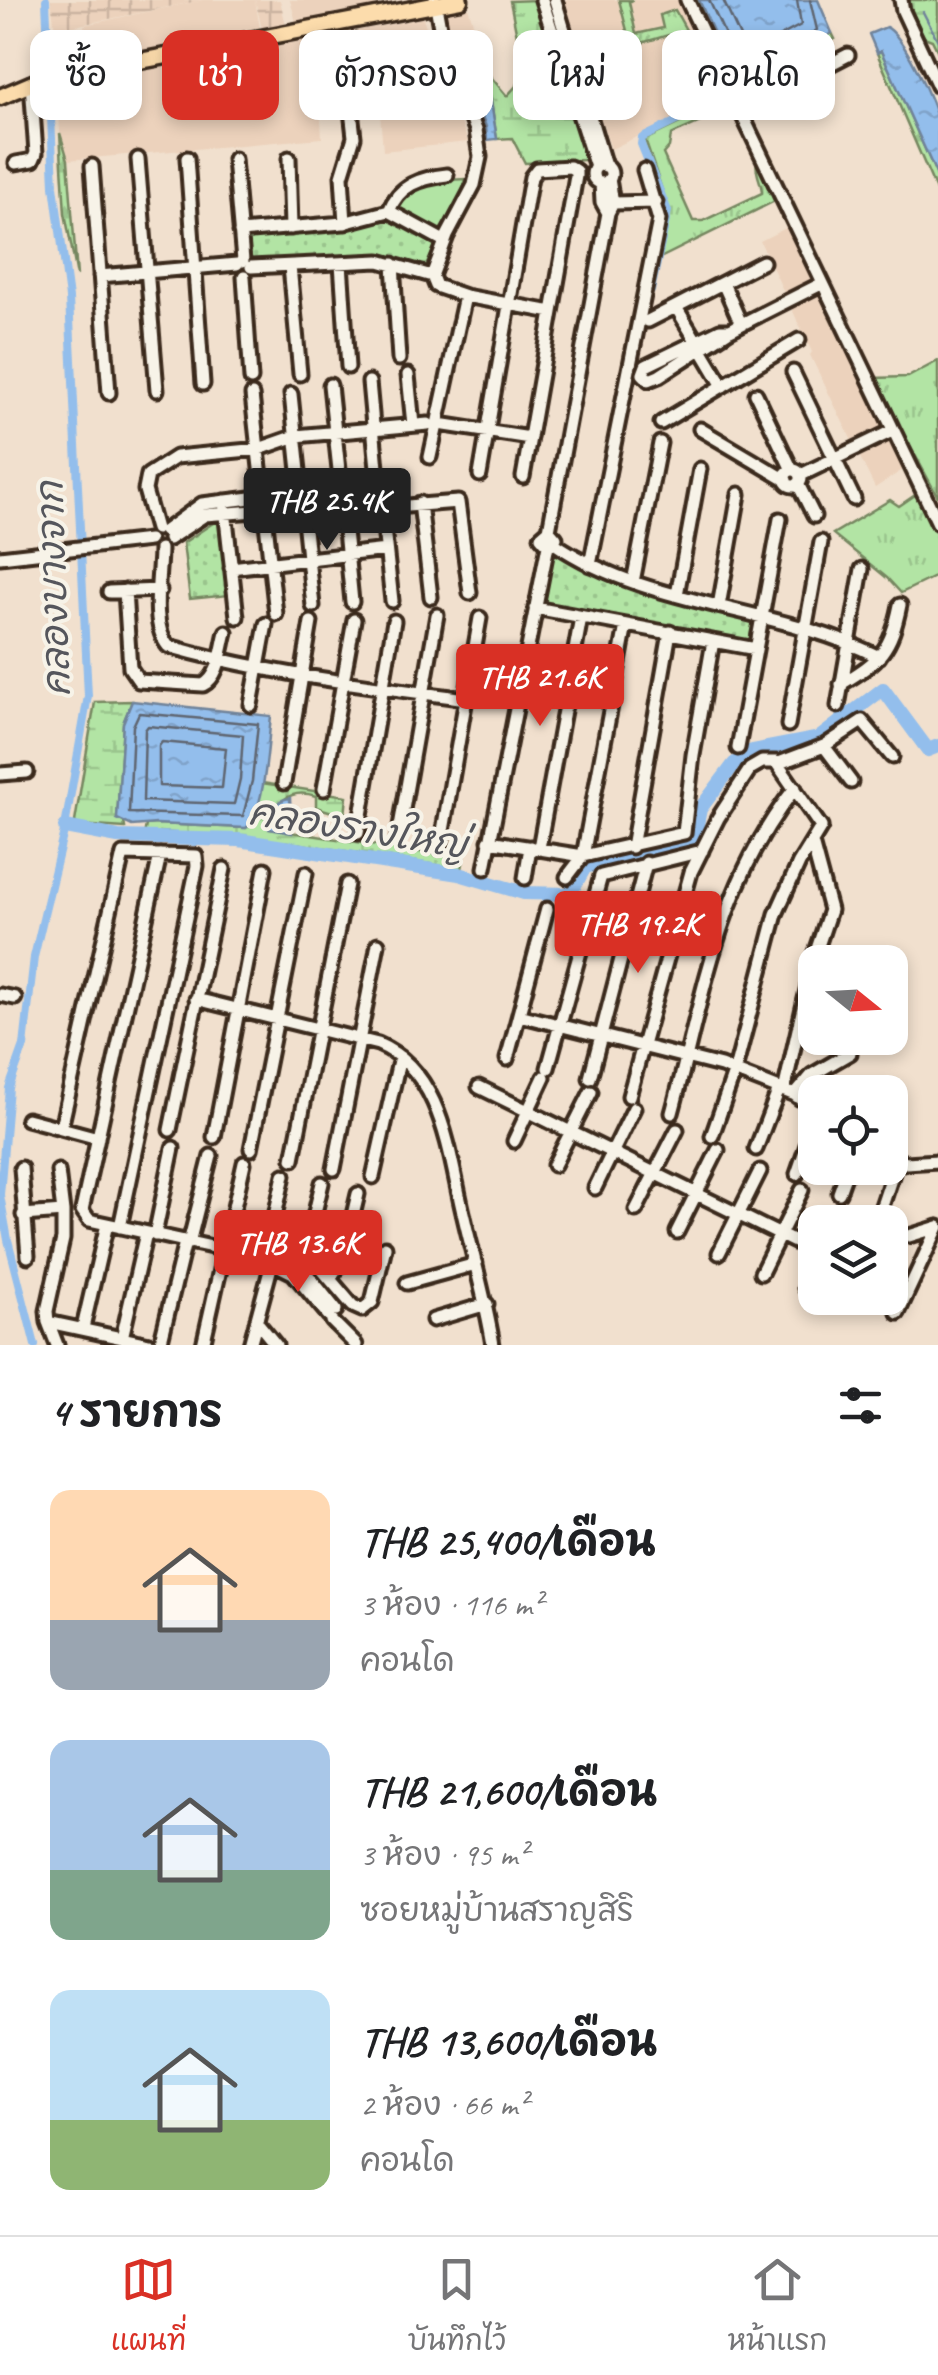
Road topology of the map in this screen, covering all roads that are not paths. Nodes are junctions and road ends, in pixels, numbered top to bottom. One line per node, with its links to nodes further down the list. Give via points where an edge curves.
1 (460, 0): 6 (main road)
2 (542, 0): 25 (street)
3 (555, 0): 25 (street)
4 (686, 0): 9 (street)
5 (893, 0): 7 (street)
6 (436, 2): 8 (main road); 34 (street, via 480,157 474,185)
7 (902, 6): 14 (street)
8 (378, 8): 11 (main road)
9 (700, 30)
10 (848, 55): 12 (street)
11 (142, 59)
12 (835, 62)
13 (30, 84): 15 (main road)
14 (938, 86)
15 (0, 97)
16 (36, 120): 23 (street, via 36,153)
17 (352, 120): 31 (street, via 342,176)
18 (743, 120): 45 (street)
19 (187, 158): 40 (street)
20 (289, 158): 32 (street)
21 (138, 159): 41 (street)
22 (234, 159): 33 (street)
23 (16, 163)
24 (92, 166): 43 (street)
25 (600, 166): 29 (street, via 610,172)
26 (644, 170): 28 (street)
27 (447, 175): 30 (street, via 410,184)
28 (656, 202): 29 (street); 107 (street, via 659,220)
29 (610, 208): 101 (street, via 549,530 541,537)
30 (389, 211): 31 (street); 34 (street)
31 (345, 223): 32 (street)
32 (290, 228): 33 (street)
33 (240, 232): 39 (street)
34 (444, 241): 42 (street)
35 (763, 262): 44 (street)
36 (341, 263): 37 (street); 38 (street); 55 (street)
37 (393, 264): 42 (street); 54 (street)
38 (290, 266): 39 (street); 57 (street)
39 (243, 269): 40 (street); 59 (street)
40 (195, 272): 41 (street); 61 (street)
41 (146, 276): 43 (street); 64 (street)
42 (432, 276): 46 (street, via 436,286)
43 (100, 280): 65 (street)
44 (723, 284): 48 (street); 51 (street)
45 (821, 284): 51 (street); 75 (street)
46 (465, 296): 47 (street); 70 (street)
47 (508, 304): 49 (street); 49 (street, via 530,178 537,169 570,167 576,176); 74 (street)
48 (676, 307): 50 (street); 53 (street)
49 (552, 312): 78 (street)
50 (648, 321)
51 (736, 327): 53 (street)
52 (799, 340): 63 (street)
53 (698, 347): 63 (street)
54 (399, 359)
55 (348, 368)
56 (793, 372): 82 (street)
57 (300, 374)
58 (408, 375): 71 (street)
59 (250, 379)
60 (370, 382): 72 (street)
61 (203, 384)
62 (330, 385): 76 (street)
63 (723, 386): 69 (street)
64 (157, 390)
65 (109, 393)
66 (252, 394): 80 (street)
67 (291, 394): 77 (street)
68 (756, 394): 86 (street)
69 (661, 422)
70 (433, 424): 71 (street); 74 (street); 81 (street)
71 (413, 425): 72 (street)
72 (374, 429): 76 (street); 87 (street)
73 (700, 430): 86 (street)
74 (486, 431): 78 (street); 84 (street)
75 (892, 431): 82 (street); 98 (street)
76 (335, 432): 77 (street); 88 (street)
77 (296, 436): 80 (street); 90 (street)
78 (530, 438): 85 (street)
79 (660, 443): 110 (street)
80 (259, 449): 93 (street); 99 (street, via 176,457 148,474 145,490)
81 (430, 458)
82 (835, 459): 86 (street); 91 (street)
83 (700, 469): 115 (street)
84 (480, 475)
85 (524, 477)
86 (794, 477): 96 (street)
87 (379, 490): 88 (street); 95 (street)
88 (341, 494): 90 (street); 103 (street)
89 (739, 494): 121 (street)
90 (302, 499): 93 (street); 105 (street)
91 (854, 499)
92 (420, 503): 95 (street); 114 (street, via 458,502); 116 (street)
93 (263, 504): 94 (street, via 254,511); 106 (street)
94 (224, 507): 99 (street, via 202,504); 108 (street)
95 (382, 508): 102 (street)
96 (814, 516)
97 (780, 519): 127 (street)
98 (937, 520)
99 (160, 538): 104 (street); 111 (street)
100 (821, 542): 134 (street)
101 (551, 544): 107 (street); 122 (street)
102 (386, 550): 103 (street); 117 (street)
103 (348, 554): 105 (street); 118 (street)
104 (0, 557)
105 (308, 559): 106 (street); 120 (street)
106 (271, 563): 108 (street); 123 (street)
107 (590, 566): 110 (street)
108 (231, 568): 125 (street)
109 (862, 569): 138 (street)
110 (633, 582): 115 (street)
111 (160, 590): 112 (street); 141 (street, via 165,643)
112 (125, 591): 113 (street); 141 (street, via 130,668 139,681 203,686 215,676)
113 (109, 592)
114 (470, 593)
115 (677, 594): 121 (street)
116 (431, 597)
117 (392, 601)
118 (352, 602)
119 (900, 604): 140 (street, via 894,636)
120 (314, 606)
121 (720, 606): 127 (street)
122 (535, 608): 126 (street); 164 (street)
123 (276, 614)
124 (436, 614): 147 (street)
125 (237, 617)
126 (581, 617): 133 (street); 168 (street)
127 (762, 617): 134 (street); 139 (street)
128 (480, 618): 148 (street)
129 (354, 620): 144 (street)
130 (394, 621): 146 (street)
131 (311, 622): 143 (street)
132 (266, 624): 142 (street)
133 (626, 625): 136 (street); 171 (street)
134 (804, 628): 138 (street); 151 (street)
135 (226, 632): 141 (street)
136 (670, 632): 137 (street); 166 (street)
137 (713, 641): 139 (street); 166 (street, via 686,832)
138 (849, 642): 140 (street); 145 (street)
139 (756, 649): 153 (street)
140 (879, 657): 145 (street)
141 (218, 660): 142 (street)
142 (258, 668): 143 (street); 149 (street)
143 (300, 676): 144 (street); 158 (street)
144 (343, 684): 146 (street); 161 (street)
145 (841, 684): 150 (street)
146 (384, 688): 147 (street); 162 (street)
147 (424, 693): 148 (street); 163 (street)
148 (466, 699): 167 (street)
149 (251, 705)
150 (838, 706)
151 (788, 725)
152 (824, 746): 154 (street, via 862,721); 155 (street); 159 (street)
153 (738, 748)
154 (892, 757)
155 (779, 763): 160 (street); 169 (street, via 750,769)
156 (27, 772): 157 (street)
157 (0, 774)
158 (284, 782)
159 (851, 782)
160 (795, 788): 165 (street, via 820,822); 197 (street, via 732,892)
161 (324, 789)
162 (358, 834)
163 (398, 838)
164 (490, 841): 168 (street); 173 (street)
165 (812, 843): 182 (street, via 830,905); 199 (street, via 776,914)
166 (632, 847): 171 (street)
167 (440, 848)
168 (535, 848): 171 (street); 178 (street)
169 (702, 851): 172 (street); 194 (street, via 684,892)
170 (160, 855): 206 (street, via 123,854); 212 (street); 245 (street, via 193,855 198,862)
171 (583, 856): 177 (street)
172 (646, 863): 189 (street, via 599,879); 191 (street)
173 (484, 868)
174 (265, 869): 186 (street)
175 (224, 870): 185 (street)
176 (306, 874): 188 (street)
177 (567, 877)
178 (525, 878)
179 (347, 884): 190 (street)
180 (547, 908): 187 (street)
181 (378, 944): 192 (street)
182 (821, 945)
183 (0, 995): 184 (street)
184 (15, 998)
185 (196, 998): 186 (street); 207 (street)
186 (240, 1008): 188 (street); 211 (street)
187 (519, 1015): 189 (street); 198 (street)
188 (279, 1018): 190 (street); 216 (street)
189 (559, 1026): 191 (street); 203 (street)
190 (321, 1029): 192 (street); 220 (street)
191 (601, 1037): 194 (street); 209 (street)
192 (360, 1039): 196 (street); 226 (street)
193 (798, 1042): 201 (street)
194 (642, 1048): 197 (street); 218 (street)
195 (846, 1055): 201 (street)
196 (400, 1057): 233 (street); 258 (street, via 440,1116)
197 (686, 1058): 199 (street); 204 (street)
198 (507, 1059)
199 (734, 1070): 201 (street); 210 (street)
200 (479, 1086): 203 (street)
201 (786, 1092): 202 (street); 215 (street)
202 (798, 1099)
203 (530, 1111): 209 (street); 213 (street)
204 (672, 1113)
205 (27, 1119): 206 (street)
206 (61, 1128): 212 (street)
207 (170, 1130)
208 (678, 1130): 230 (street)
209 (570, 1131): 218 (street); 224 (street)
210 (712, 1136)
211 (214, 1137)
212 (98, 1138): 245 (street, via 82,1210 89,1220)
213 (514, 1141)
214 (174, 1148): 247 (street)
215 (756, 1148)
216 (250, 1149)
217 (718, 1150): 238 (street)
218 (613, 1152): 230 (street); 236 (street)
219 (210, 1156): 250 (street)
220 (294, 1159)
221 (908, 1160): 222 (street)
222 (938, 1161)
223 (244, 1164): 253 (street)
224 (554, 1164)
225 (21, 1168): 244 (street)
226 (334, 1169)
227 (798, 1169): 231 (street)
228 (58, 1171): 242 (street)
229 (760, 1171): 243 (street)
230 (655, 1173): 238 (street); 241 (street)
231 (796, 1174)
232 (284, 1175): 257 (street)
233 (373, 1177)
234 (322, 1183): 254 (street)
235 (841, 1185): 239 (street)
236 (595, 1188)
237 (802, 1190): 248 (street)
238 (696, 1193): 243 (street); 246 (street)
239 (838, 1193)
240 (358, 1194): 260 (street, via 342,1262)
241 (636, 1210)
242 (63, 1212): 244 (street); 265 (street)
243 (739, 1214): 248 (street); 255 (street)
244 (23, 1216): 256 (street)
245 (114, 1225): 247 (street); 267 (street)
246 (677, 1232)
247 (150, 1234): 250 (street); 269 (street)
248 (780, 1235): 251 (street); 259 (street)
249 (908, 1236): 262 (street, via 938,1227)
250 (187, 1242): 253 (street); 270 (street)
251 (798, 1244)
252 (385, 1247): 260 (street, via 366,1309 353,1306)
253 (224, 1251): 257 (street); 273 (street)
254 (306, 1251): 257 (street); 260 (street)
255 (719, 1253)
256 (28, 1256)
257 (272, 1256): 266 (street); 276 (street, via 300,1265)
258 (476, 1264): 261 (street); 263 (street)
259 (760, 1273)
260 (330, 1280)
261 (407, 1283)
262 (908, 1292)
263 (486, 1304): 264 (street); 277 (street)
264 (432, 1320)
265 (48, 1322): 267 (street); 271 (street)
266 (257, 1322): 274 (street); 275 (street)
267 (83, 1328): 268 (street)
268 (96, 1332): 269 (street); 272 (street)
269 (122, 1338): 270 (street)
270 (150, 1344)
271 (57, 1345)
272 (102, 1345)
273 (204, 1345)
274 (250, 1345)
275 (276, 1345)
276 (356, 1345)
277 (494, 1345)

